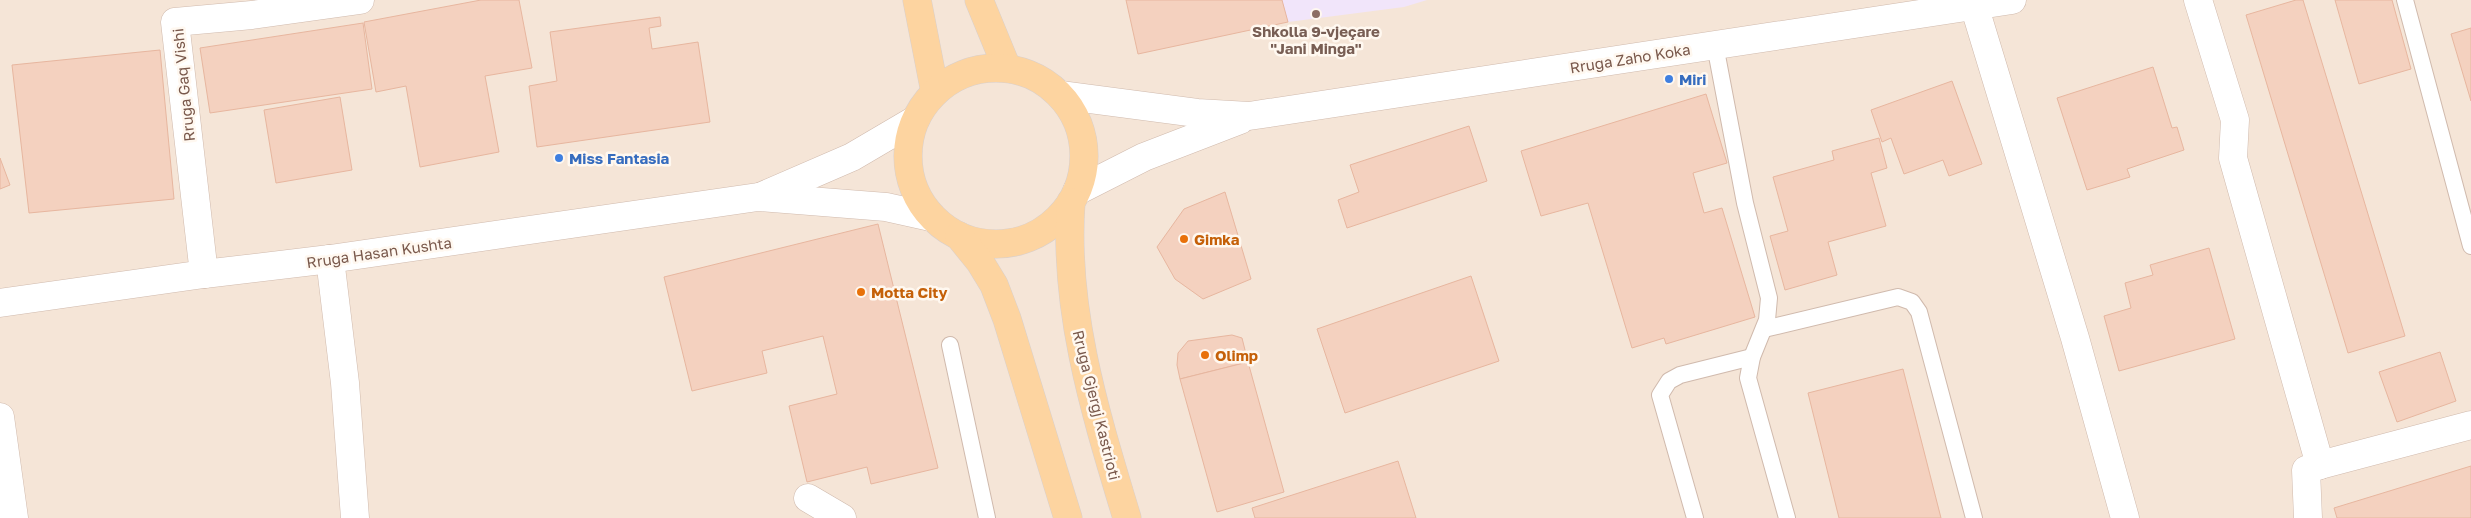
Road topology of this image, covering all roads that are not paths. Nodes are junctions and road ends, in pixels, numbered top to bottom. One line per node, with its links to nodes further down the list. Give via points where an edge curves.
1 (360, 0): 8 (street, Rruga Gaq Vishi)
2 (917, 0): 11 (main road)
3 (979, 0): 10 (main road)
4 (2012, 0): 7 (street, Rruga Zaho Koka)
5 (2198, 0): 28 (street, via 2235,120 2233,158)
6 (2405, 0): 19 (lane)
7 (1974, 3): 9 (street, Rruga Zaho Koka); 39 (street, via 2072,328)
8 (251, 8): 21 (street, Rruga Gaq Vishi, via 174,22)
9 (1715, 45): 13 (street, Rruga Zaho Koka); 23 (lane, via 1745,203 1769,298)
10 (1007, 68): 11 (main road, via 961,75); 12 (main road, via 1032,76)
11 (935, 92): 14 (main road)
12 (1060, 94): 13 (street, via 1169,110); 15 (main road, via 1071,108 1083,140 1082,175)
13 (1249, 116): 15 (street, via 1144,158)
14 (915, 120): 16 (street, via 852,156); 17 (main road, via 907,154 908,171 921,203)
15 (1074, 197): 18 (main road, via 1060,216 1030,237 995,244); 35 (main road, Rruga Gjergj Kastrioti, via 1069,259 1084,364)
16 (758, 198): 17 (street, via 886,207); 20 (street, Rruga Hasan Kushta)
17 (931, 217): 18 (main road)
18 (959, 236): 34 (main road, via 980,262 998,293)
19 (2471, 246)
20 (330, 259): 21 (street, Rruga Hasan Kushta); 31 (street, via 345,382)
21 (204, 274): 22 (street, Rruga Hasan Kushta)
22 (0, 303)
23 (1764, 329): 25 (lane); 38 (lane, via 1898,297 1912,302 1919,312)
24 (950, 345): 33 (lane)
25 (1752, 357): 36 (lane, via 1680,376 1669,381 1660,395); 37 (lane, via 1748,378)
26 (0, 417): 30 (street)
27 (2471, 424): 28 (street)
28 (2320, 465): 40 (street, via 2306,470)
29 (808, 498): 32 (street)
30 (14, 518)
31 (356, 518)
32 (842, 518)
33 (987, 518)
34 (1068, 518)
35 (1127, 518)
36 (1695, 518)
37 (1787, 518)
38 (1974, 518)
39 (2125, 518)
40 (2308, 518)

